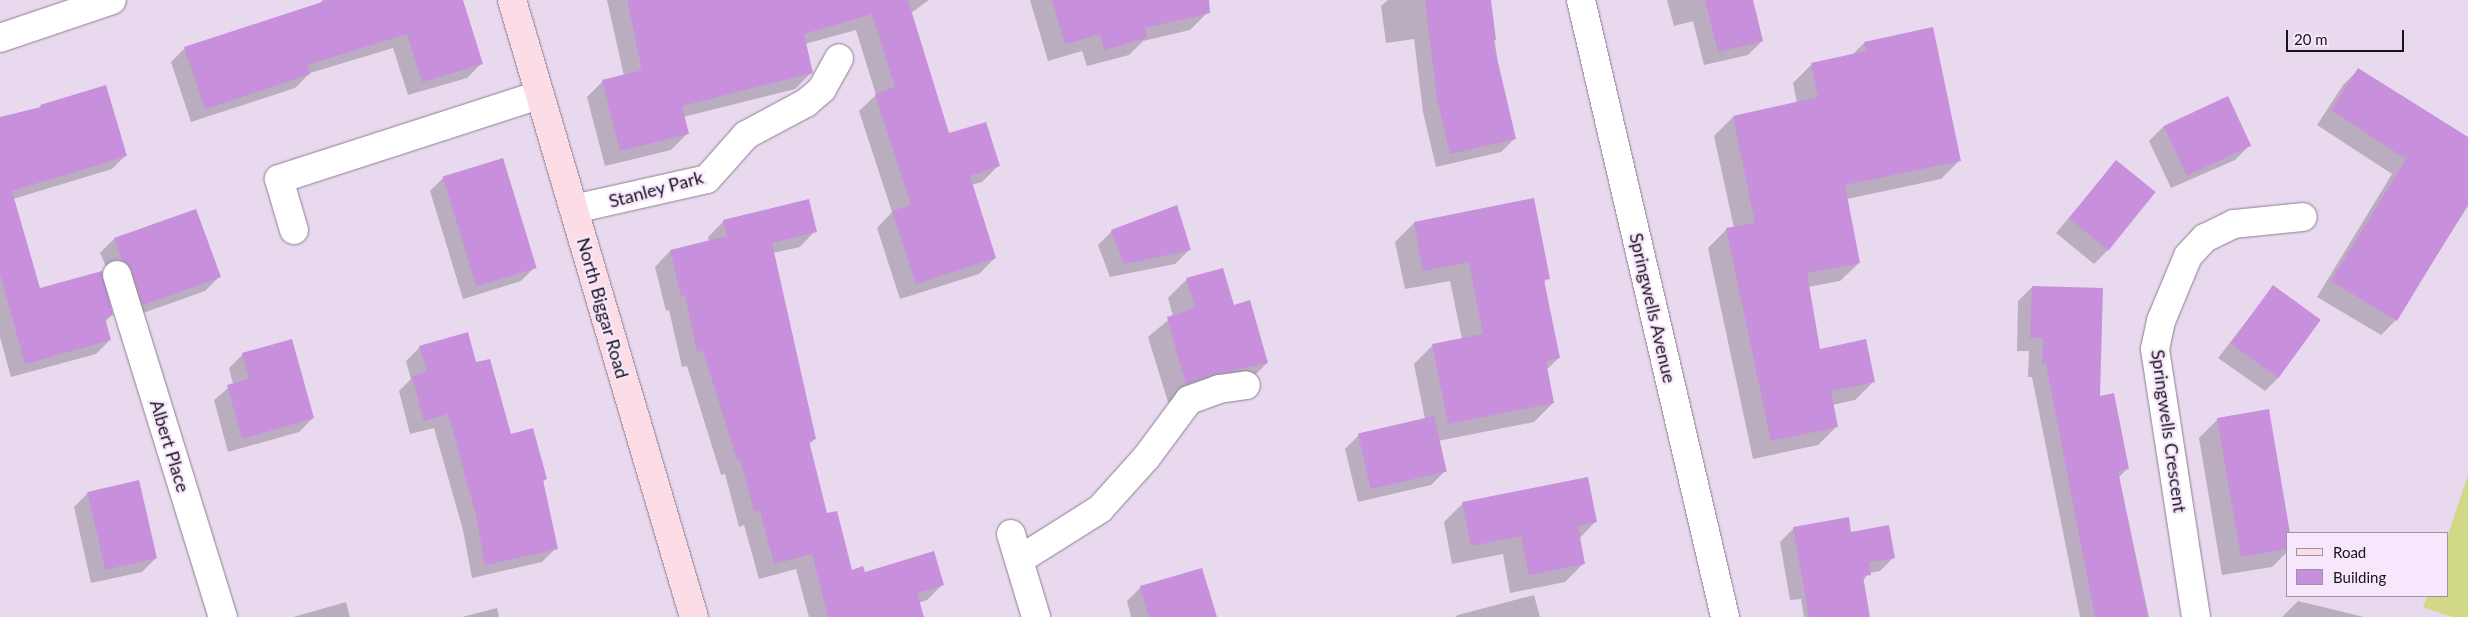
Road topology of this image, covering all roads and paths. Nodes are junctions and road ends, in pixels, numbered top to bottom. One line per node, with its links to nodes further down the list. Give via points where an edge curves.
1 (112, 0): 4 (street)
2 (512, 0): 6 (main road, North Biggar Road)
3 (1581, 0): 17 (street, Springwells Avenue)
4 (0, 38)
5 (839, 58): 7 (street, Stanley Park, via 822,90 806,103 746,135 707,178)
6 (539, 95): 7 (main road, North Biggar Road); 9 (street, via 279,178)
7 (574, 209): 15 (main road, North Biggar Road)
8 (2303, 216): 18 (street, Springwells Crescent, via 2234,224 2205,238 2188,256 2160,321 2155,349)
9 (294, 230)
10 (117, 276): 14 (street, Albert Place)
11 (1246, 385): 13 (street, via 1218,389 1189,400 1146,458 1100,509)
12 (1011, 534): 13 (street)
13 (1019, 560): 16 (street)
14 (223, 617)
15 (694, 617)
16 (1036, 617)
17 (1725, 617)
18 (2196, 617)

